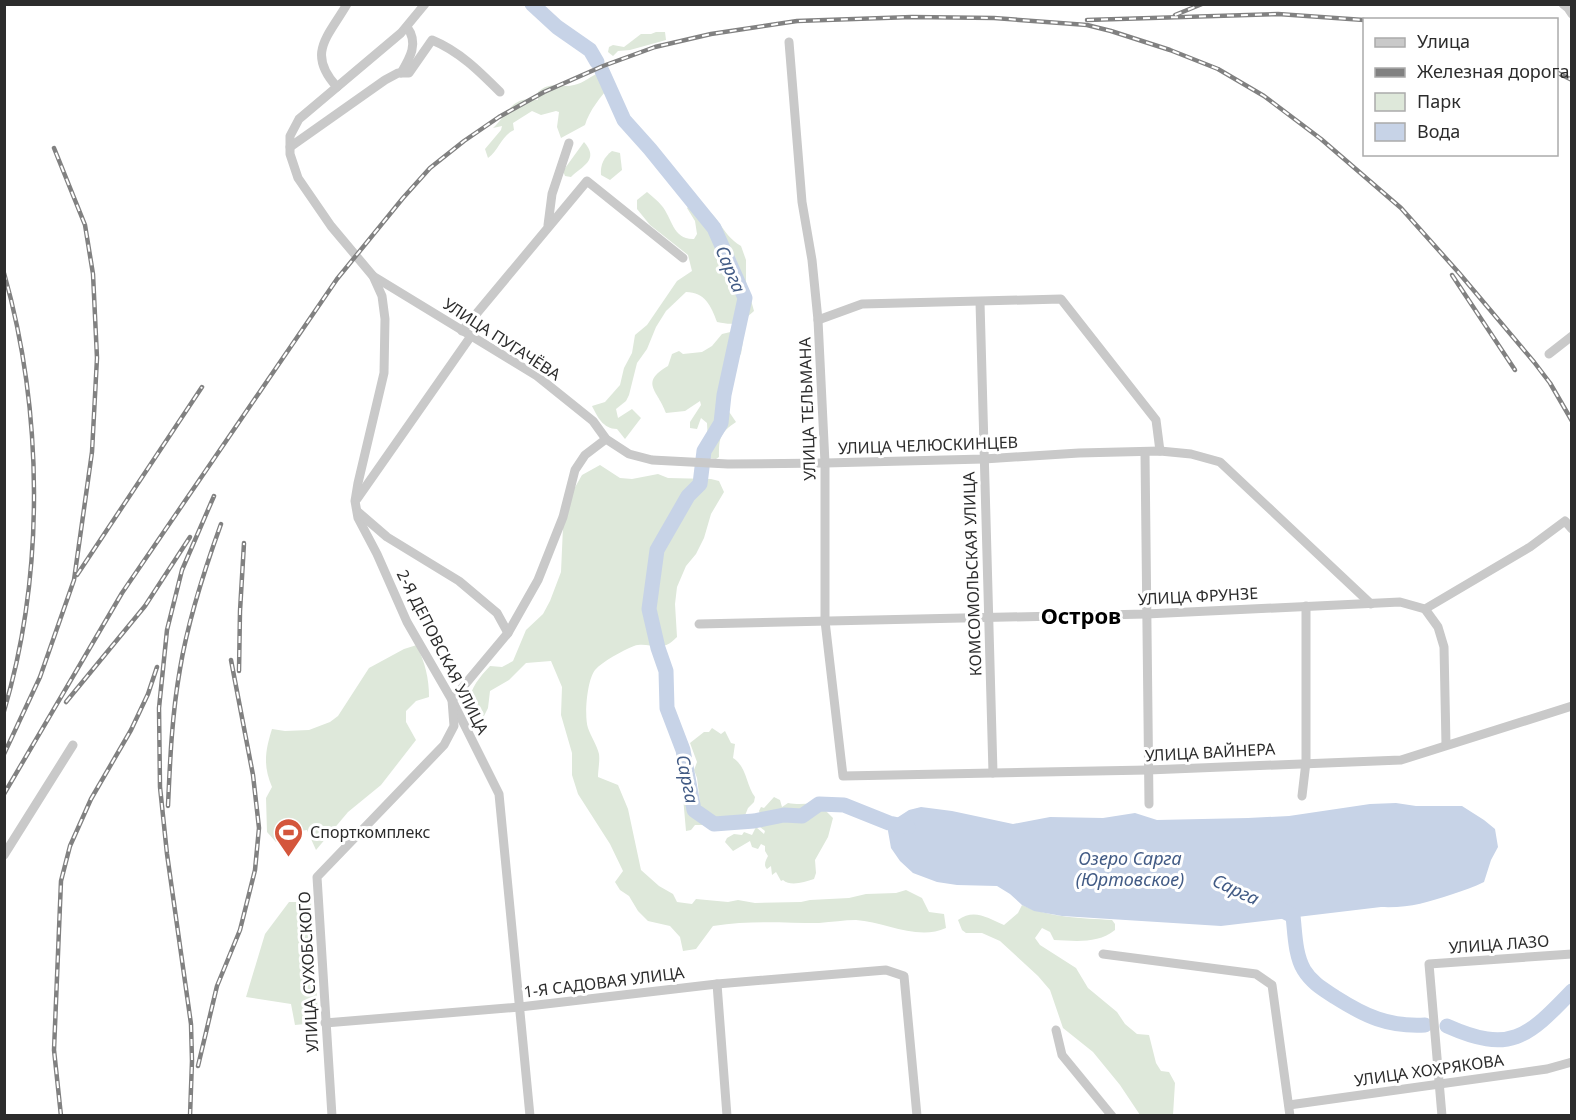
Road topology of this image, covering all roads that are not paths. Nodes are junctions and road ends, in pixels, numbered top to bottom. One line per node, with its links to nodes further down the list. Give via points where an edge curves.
1 (347, 4): 8 (street, via 321,48 322,64)
2 (425, 4): 5 (street)
3 (1563, 4): 4 (street)
4 (1572, 14)
5 (407, 27): 7 (street, via 413,48); 8 (street)
6 (789, 42): 16 (street, УЛИЦА ТЕЛЬМАНА, via 802,202)
7 (401, 73): 9 (street, via 409,73 432,40 449,47); 11 (street)
8 (337, 87): 11 (street, via 299,119 290,136)
9 (500, 92)
10 (569, 143): 12 (street, via 552,194)
11 (290, 147): 14 (street, via 298,178 310,197)
12 (548, 228): 13 (street, via 586,181); 17 (street)
13 (683, 258)
14 (373, 276): 17 (street, УЛИЦА ПУГАЧЁВА); 25 (street, via 382,296 385,363)
15 (981, 302): 16 (street, via 862,304); 21 (street, via 1061,300 1156,420); 23 (street, КОМСОМОЛЬСКАЯ УЛИЦА)
16 (818, 320): 24 (street, УЛИЦА ТЕЛЬМАНА)
17 (467, 333): 20 (street, УЛИЦА ПУГАЧЁВА, via 537,376 593,421); 25 (street)
18 (1572, 336): 19 (street)
19 (1549, 354)
20 (606, 438): 24 (street, УЛИЦА ЧЕЛЮСКИНЦЕВ, via 629,454 652,460); 34 (street, via 574,470 563,517 538,580)
21 (1160, 451): 22 (street, УЛИЦА ЧЕЛЮСКИНЦЕВ); 27 (street, УЛИЦА ЧЕЛЮСКИНЦЕВ, via 1220,462)
22 (1145, 453): 23 (street, УЛИЦА ЧЕЛЮСКИНЦЕВ); 30 (street)
23 (984, 459): 24 (street, УЛИЦА ЧЕЛЮСКИНЦЕВ); 31 (street, КОМСОМОЛЬСКАЯ УЛИЦА)
24 (825, 463): 32 (street, УЛИЦА ТЕЛЬМАНА)
25 (356, 506): 34 (street, via 387,537 459,581 497,613); 35 (street, 2-Я ДЕПОВСКАЯ УЛИЦА, via 407,622)
26 (1572, 529): 29 (street, via 1564,521 1530,547)
27 (1371, 604): 28 (street, УЛИЦА ФРУНЗЕ); 29 (street, УЛИЦА ФРУНЗЕ, via 1400,602)
28 (1306, 606): 30 (street, УЛИЦА ФРУНЗЕ); 39 (street)
29 (1425, 609): 38 (street, via 1438,627 1444,647)
30 (1146, 614): 31 (street, УЛИЦА ФРУНЗЕ); 40 (street)
31 (989, 617): 32 (street, УЛИЦА ФРУНЗЕ); 41 (street, КОМСОМОЛЬСКАЯ УЛИЦА)
32 (825, 621): 33 (street, УЛИЦА ФРУНЗЕ); 42 (street, УЛИЦА ТЕЛЬМАНА)
33 (699, 624)
34 (508, 633): 35 (street)
35 (452, 700): 49 (street, 2-Я ДЕПОВСКАЯ УЛИЦА, via 499,794); 50 (street, УЛИЦА СУХОБСКОГО, via 454,726 444,745 317,877)
36 (1572, 706): 38 (street, УЛИЦА ВАЙНЕРА)
37 (73, 745): 45 (street)
38 (1446, 745): 39 (street, УЛИЦА ВАЙНЕРА, via 1401,760)
39 (1306, 762): 40 (street, УЛИЦА ВАЙНЕРА); 43 (street)
40 (1148, 770): 41 (street, УЛИЦА ВАЙНЕРА); 44 (street)
41 (993, 773): 42 (street, УЛИЦА ВАЙНЕРА)
42 (843, 776)
43 (1302, 796)
44 (1149, 804)
45 (4, 855)
46 (1103, 954): 54 (street, via 1256,974 1272,985)
47 (1572, 954): 53 (street, УЛИЦА ЛАЗО, via 1429,964)
48 (717, 984): 49 (street, 1-Я САДОВАЯ УЛИЦА); 57 (street); 58 (street, 1-Я САДОВАЯ УЛИЦА, via 886,970 904,976)
49 (520, 1007): 50 (street, 1-Я САДОВАЯ УЛИЦА); 56 (street, 2-Я ДЕПОВСКАЯ УЛИЦА)
50 (325, 1023): 55 (street, УЛИЦА СУХОБСКОГО)
51 (1056, 1030): 59 (street, via 1062,1055)
52 (1572, 1062): 53 (street, УЛИЦА ХОХРЯКОВА)
53 (1440, 1084): 54 (street, УЛИЦА ХОХРЯКОВА); 61 (street)
54 (1289, 1105): 60 (street)
55 (332, 1116)
56 (530, 1116)
57 (727, 1116)
58 (917, 1116)
59 (1112, 1116)
60 (1290, 1116)
61 (1442, 1116)

